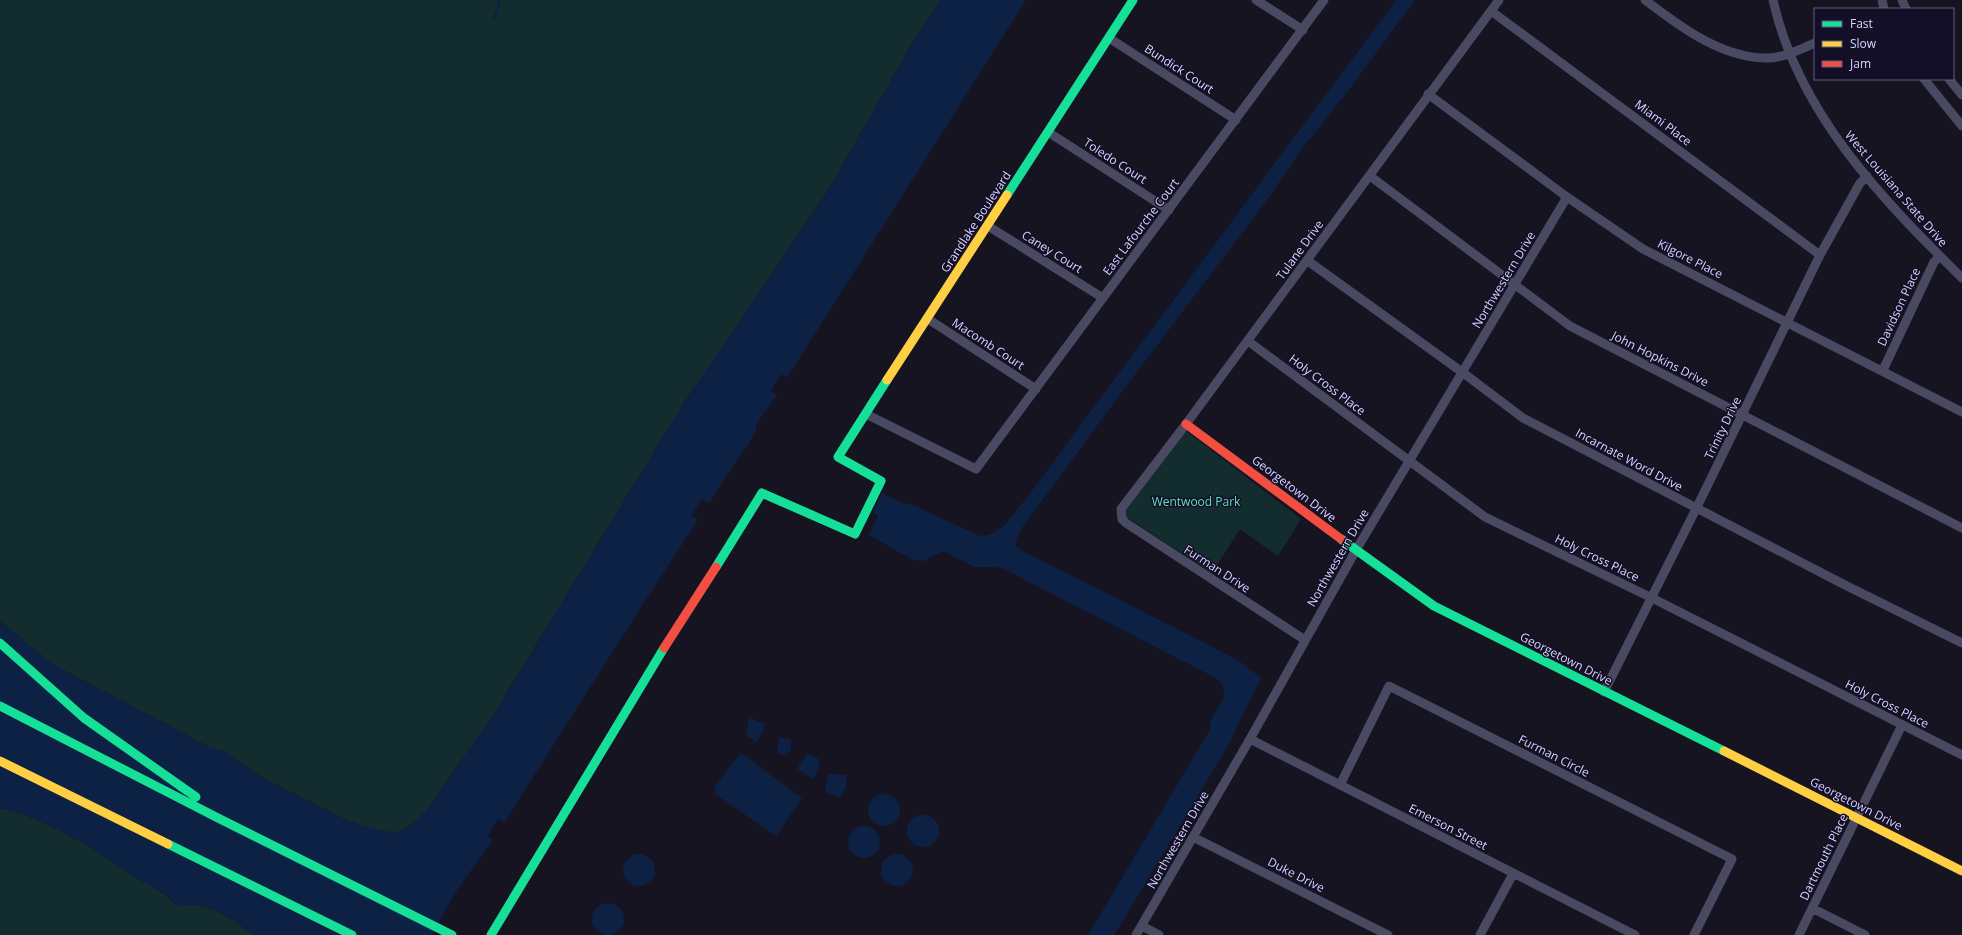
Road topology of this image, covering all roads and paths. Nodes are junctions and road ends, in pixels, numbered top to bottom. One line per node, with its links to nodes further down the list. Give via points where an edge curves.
1 (1133, 0): 9 (main road, Grandlake Boulevard)
2 (1256, 0): 8 (street)
3 (1324, 0): 8 (street, East Lafourche Court)
4 (1499, 0): 7 (street, Tulane Drive)
5 (1645, 0): 11 (street, via 1687,30 1723,48 1743,55 1766,58)
6 (1773, 0): 11 (street, West Louisiana State Drive)
7 (1490, 11): 14 (street, Tulane Drive); 24 (street, Miami Place)
8 (1303, 30): 16 (street, East Lafourche Court)
9 (1109, 38): 16 (street, Bundick Court); 18 (main road, Grandlake Boulevard)
10 (1814, 43): 11 (street)
11 (1789, 53): 20 (street, West Louisiana State Drive, via 1815,107 1837,140)
12 (1925, 80): 17 (street)
13 (1950, 80): 15 (street)
14 (1428, 94): 19 (street, Tulane Drive); 21 (street, Kilgore Place)
15 (1962, 95)
16 (1236, 120): 22 (street, East Lafourche Court)
17 (1962, 126)
18 (1048, 132): 22 (street, Toledo Court); 23 (main road, Grandlake Boulevard)
19 (1370, 176): 26 (street, Tulane Drive); 28 (street, John Hopkins Drive)
20 (1867, 176): 24 (street, Trinity Drive, via 1860,183); 25 (street, West Louisiana State Drive)
21 (1567, 197): 28 (street, Northwestern Drive); 31 (street, Kilgore Place, via 1643,249)
22 (1169, 210): 29 (street, East Lafourche Court)
23 (988, 226): 29 (street, Caney Court); 30 (main road, Grandlake Boulevard)
24 (1820, 255): 31 (street, Trinity Drive)
25 (1940, 256): 27 (street, West Louisiana State Drive); 33 (street, Davidson Place, via 1934,262)
26 (1308, 260): 32 (street, Tulane Drive); 34 (street, Incarnate Word Drive)
27 (1962, 278)
28 (1515, 285): 34 (street, Northwestern Drive); 38 (street, John Hopkins Drive, via 1570,326)
29 (1103, 298): 35 (street, East Lafourche Court)
30 (928, 319): 35 (street, Macomb Court); 37 (main road, Grandlake Boulevard)
31 (1788, 323): 33 (street, Kilgore Place); 38 (street, Trinity Drive)
32 (1248, 341): 39 (street, Tulane Drive); 40 (street, Holy Cross Place)
33 (1883, 370): 36 (street, Kilgore Place)
34 (1462, 372): 40 (street, Northwestern Drive); 41 (street, Incarnate Word Drive, via 1523,418)
35 (1036, 389): 37 (street, East Lafourche Court, via 976,469)
36 (1962, 412)
37 (866, 414): 67 (main road, Grandlake Boulevard, via 838,457 881,480 855,534 762,493 665,647)
38 (1742, 415): 41 (street, Trinity Drive); 43 (street, John Hopkins Drive)
39 (1186, 424): 42 (street, Tulane Drive, via 1124,504); 44 (main road, Georgetown Drive)
40 (1409, 462): 44 (street, Northwestern Drive); 45 (street, Holy Cross Place, via 1485,517)
41 (1696, 509): 45 (street, Trinity Drive); 47 (street, Incarnate Word Drive)
42 (1120, 514): 46 (street, Furman Drive, via 1126,523)
43 (1962, 528)
44 (1356, 550): 46 (street, Northwestern Drive); 49 (main road, Georgetown Drive, via 1434,606)
45 (1652, 598): 49 (street, Trinity Drive); 51 (street, Holy Cross Place)
46 (1304, 640): 52 (street, Northwestern Drive)
47 (1962, 643)
48 (0, 644): 59 (main road, via 84,718 211,807)
49 (1604, 692): 58 (main road, Georgetown Drive)
50 (0, 706): 59 (main road)
51 (1902, 725): 53 (street, Holy Cross Place); 58 (street, Dartmouth Place)
52 (1250, 739): 57 (street, Emerson Street); 60 (street, Northwestern Drive)
53 (1962, 756)
54 (0, 757): 56 (main road)
55 (0, 761): 56 (main road)
56 (50, 784): 65 (main road)
57 (1340, 785): 62 (street, Emerson Street); 73 (street, Furman Circle, via 1389,686 1732,859)
58 (1856, 817): 61 (main road, Georgetown Drive); 63 (street, Dartmouth Place)
59 (218, 818): 66 (main road)
60 (1193, 837): 64 (street, Northwestern Drive); 70 (street, Duke Drive)
61 (1962, 871)
62 (1513, 874): 71 (street); 72 (street, Emerson Street)
63 (1812, 908): 74 (street, Dartmouth Place); 75 (street)
64 (1142, 926): 68 (street, Northwestern Drive); 69 (street)
65 (352, 935)
66 (452, 935)
67 (491, 935)
68 (1136, 935)
69 (1159, 935)
70 (1388, 935)
71 (1480, 935)
72 (1635, 935)
73 (1694, 935)
74 (1799, 935)
75 (1865, 935)

